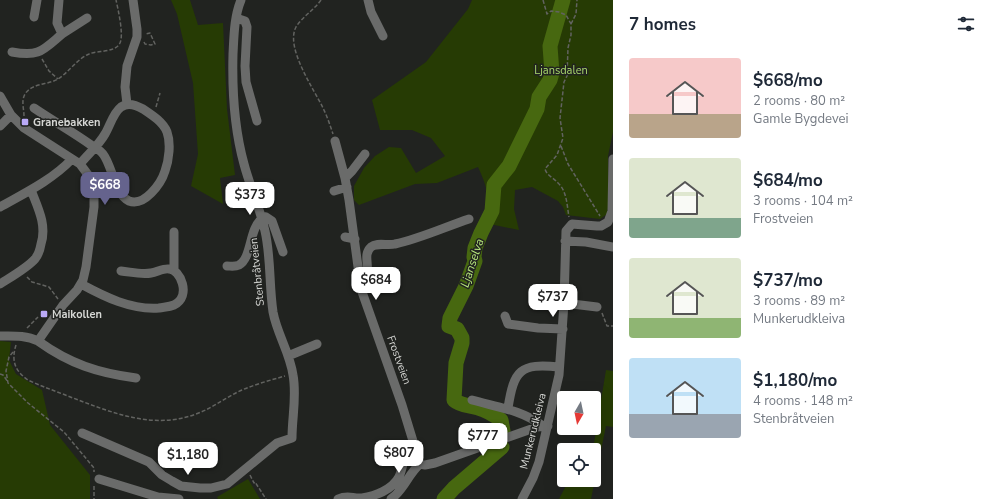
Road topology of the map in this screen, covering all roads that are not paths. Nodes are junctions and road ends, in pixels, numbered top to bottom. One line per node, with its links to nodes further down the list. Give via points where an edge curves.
1 (37, 0): 6 (street)
2 (59, 0): 9 (street, via 57,23)
3 (133, 0): 13 (street, via 139,36 127,66 124,87)
4 (240, 0): 8 (street, Stenbråtveien)
5 (368, 0): 10 (street)
6 (34, 17)
7 (87, 18): 9 (street)
8 (236, 18): 16 (street, via 248,26 246,82); 27 (street, Stenbråtveien, via 232,72 234,114 244,166)
9 (62, 34): 11 (street, via 37,53)
10 (383, 36)
11 (12, 52)
12 (0, 96): 15 (street)
13 (126, 104): 19 (street, via 119,109); 19 (street, via 139,107 162,124 167,132 168,160 165,172 150,194 142,201 132,202 124,198 106,157)
14 (34, 108): 19 (street)
15 (11, 115): 17 (street); 22 (street, via 28,131)
16 (257, 121)
17 (0, 126)
18 (335, 141): 23 (street, Frostveien)
19 (94, 148): 22 (street)
20 (365, 154): 23 (street)
21 (613, 159): 32 (street, Munkerudkleiva, via 610,219 605,224 597,226 572,224 566,231)
22 (76, 162): 24 (street); 40 (street, via 91,180 95,201 86,267)
23 (346, 182): 25 (street); 31 (street, Frostveien)
24 (31, 190): 26 (street); 39 (street, via 44,227 39,253 21,270)
25 (334, 191)
26 (0, 207)
27 (262, 217): 34 (street, via 272,221); 35 (street, via 254,230 241,264); 48 (street, Stenbråtveien, via 269,249 273,312)
28 (468, 219): 38 (street, via 396,244 371,247 367,256 367,272)
29 (174, 232): 36 (street)
30 (345, 237): 31 (street)
31 (355, 239): 38 (street, Frostveien)
32 (565, 241): 33 (street); 41 (street, Munkerudkleiva)
33 (613, 247)
34 (283, 252)
35 (227, 266)
36 (174, 270): 37 (street, via 170,268 145,274); 40 (street, via 184,289 179,302 168,307 138,307 100,295)
37 (121, 271)
38 (359, 279): 55 (street, Frostveien, via 402,405)
39 (0, 284)
40 (81, 284): 46 (street)
41 (564, 303): 42 (street); 44 (street, Munkerudkleiva)
42 (597, 307)
43 (505, 316): 44 (street, via 508,324)
44 (563, 329): 49 (street, Munkerudkleiva)
45 (0, 336): 46 (street, via 21,336)
46 (38, 341): 50 (street, via 76,363 102,372)
47 (317, 344): 48 (street)
48 (288, 356): 58 (street, Stenbråtveien, via 294,390 292,438 277,443 224,485 211,488)
49 (559, 367): 52 (street, via 538,365 523,370 513,384); 53 (street, Munkerudkleiva)
50 (136, 378)
51 (472, 400): 52 (street)
52 (508, 408): 53 (street)
53 (546, 426): 56 (street, via 434,463); 62 (street, Munkerudkleiva, via 534,478)
54 (82, 433): 58 (street, Stenbråtveien, via 149,462 162,475)
55 (414, 449): 56 (street, Frostveien); 60 (street, via 407,454 398,478 389,488 369,496 347,496)
56 (420, 464): 61 (street, via 402,489)
57 (96, 479): 59 (street, via 158,497)
58 (181, 486): 59 (street)
59 (179, 499)
60 (338, 499)
61 (391, 499)
62 (522, 499)

